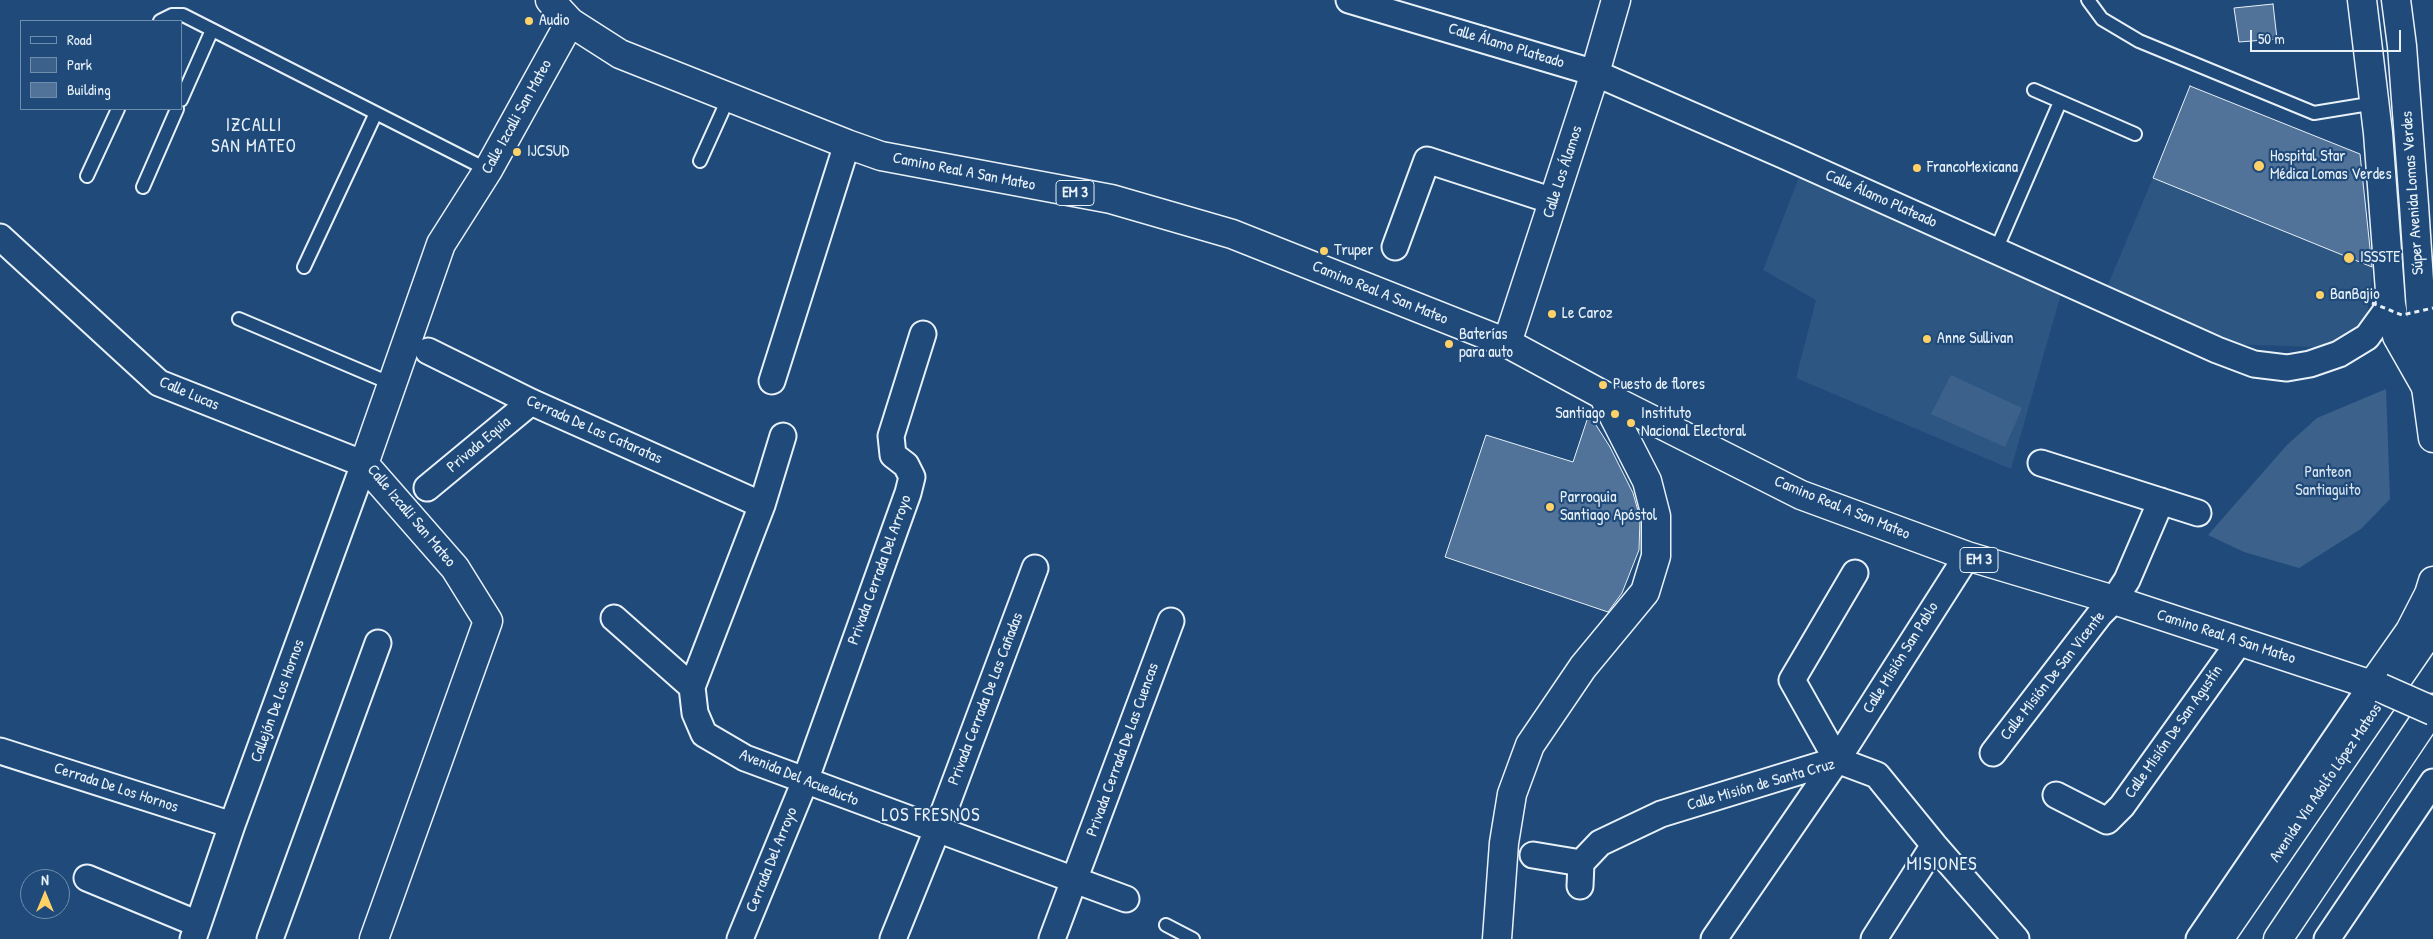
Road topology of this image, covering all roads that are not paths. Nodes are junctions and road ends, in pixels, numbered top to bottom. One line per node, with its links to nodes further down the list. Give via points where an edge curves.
1 (550, 0): 8 (main road, Camino Real A San Mateo / EM 3)
2 (1349, 0): 10 (street, Calle Álamo Plateado)
3 (1616, 0): 10 (main road, Calle Los Álamos)
4 (2088, 0): 15 (lane, via 2102,19 2139,41 2314,112)
5 (2362, 0): 15 (main road, Súper Avenida Lomas Verdes)
6 (2396, 0): 37 (main road, Súper Avenida Lomas Verdes, via 2413,185)
7 (162, 20): 9 (lane, via 172,15 183,15)
8 (570, 22): 13 (main road, Camino Real A San Mateo / EM 3, via 620,54); 22 (main road, Calle Izcalli San Mateo)
9 (212, 30): 12 (lane); 18 (lane)
10 (1595, 73): 25 (main road, Calle Los Álamos); 28 (street, Calle Álamo Plateado)
11 (2034, 90): 14 (lane)
12 (182, 98)
13 (728, 99): 20 (main road, Camino Real A San Mateo / EM 3); 21 (lane)
14 (2060, 102): 19 (lane); 28 (lane)
15 (2375, 103): 30 (main road, Súper Avenida Lomas Verdes)
16 (118, 110): 23 (lane)
17 (177, 110): 24 (lane)
18 (375, 114): 22 (lane); 29 (lane)
19 (2136, 134)
20 (847, 144): 33 (main road, Camino Real A San Mateo / EM 3, via 880,156 1111,199 1232,234); 35 (street)
21 (700, 161)
22 (488, 170): 36 (main road, Calle Izcalli San Mateo, via 440,244)
23 (87, 176)
24 (143, 187)
25 (1554, 201): 27 (street, via 1427,160); 33 (main road, Calle Los Álamos)
26 (0, 237): 43 (street, Calle Lucas, via 159,383)
27 (1395, 247)
28 (1996, 250): 30 (street, Calle Álamo Plateado, via 2216,350 2254,364 2287,368 2338,354 2367,337)
29 (304, 267)
30 (2382, 304): 37 (main road, Súper Avenida Lomas Verdes)
31 (239, 319): 36 (lane)
32 (923, 334): 65 (street, Privada Cerrada Del Arroyo, via 891,436 893,455 906,465 912,477 908,493)
33 (1507, 343): 38 (main road, Camino Real A San Mateo / EM 3)
34 (428, 351): 39 (street, Cerrada De Las Cataratas)
35 (772, 381)
36 (392, 384): 43 (main road, Calle Izcalli San Mateo)
37 (2426, 387): 41 (main road, Súper Avenida Lomas Verdes)
38 (1603, 395): 48 (main road, Camino Real A San Mateo / EM 3, via 1801,495); 83 (main road, via 1647,481 1656,516 1656,556 1645,592 1583,667 1530,745 1512,794 1504,843)
39 (531, 402): 44 (street, Privada Equia); 46 (street, Cerrada De Las Cataratas)
40 (783, 436): 46 (street, Avenida Del Acueducto)
41 (2433, 438)
42 (2041, 463): 45 (street)
43 (364, 464): 68 (street, Callejón De Los Hornos); 78 (main road, Calle Izcalli San Mateo, via 455,568 488,621)
44 (427, 488)
45 (2161, 501): 47 (street); 52 (street, Calle Misión De San Vicente, via 2127,580)
46 (762, 505): 58 (street, Avenida Del Acueducto)
47 (2198, 513)
48 (1967, 556): 52 (main road, Camino Real A San Mateo / EM 3); 64 (street, Calle Misión San Pablo)
49 (1035, 568): 69 (street, Privada Cerrada De Las Cañadas)
50 (1855, 573): 64 (street, via 1792,680)
51 (2433, 581): 59 (main road, via 2410,631)
52 (2114, 600): 56 (main road, Camino Real A San Mateo / EM 3); 63 (street, Calle Misión De San Vicente)
53 (614, 618): 58 (street)
54 (1171, 621): 73 (street, Privada Cerrada De Las Cuencas)
55 (2433, 627): 88 (main road, Avenida Via Adolfo López Mateos)
56 (2240, 641): 59 (main road, Camino Real A San Mateo / EM 3); 67 (street, Calle Misión De San Agustín, via 2122,806 2107,821)
57 (378, 642): 77 (street)
58 (692, 687): 65 (street, Avenida Del Acueducto, via 695,712 704,734 745,758)
59 (2377, 687): 60 (main road, Camino Real A San Mateo, bridge); 87 (street, Avenida Via Adolfo López Mateos)
60 (2420, 698): 61 (main road, Camino Real A San Mateo, bridge)
61 (2433, 709): 89 (main road)
62 (0, 752): 68 (street, Cerrada De Los Hornos)
63 (1993, 753)
64 (1836, 760): 70 (street, Calle Misión de Santa Cruz, via 1877,774); 71 (street, Calle Misión de Santa Cruz, via 1662,814 1600,842 1580,874); 84 (street, Calle Misión San Pablo)
65 (805, 781): 69 (street, Avenida Del Acueducto); 79 (street, Cerrada Del Arroyo)
66 (2433, 782): 90 (street)
67 (2056, 795)
68 (232, 825): 76 (street, Callejón De Los Hornos)
69 (937, 830): 73 (street, Avenida Del Acueducto); 80 (street, Privada Cerrada De Las Cañadas)
70 (1934, 844): 85 (street); 86 (street, Calle Misión de Santa Cruz)
71 (1533, 855)
72 (87, 878): 76 (street)
73 (1075, 880): 74 (street, Avenida Del Acueducto); 81 (street, Privada Cerrada De Las Cuencas)
74 (1126, 899)
75 (1166, 925): 82 (lane)
76 (196, 932)
77 (270, 939)
78 (374, 939)
79 (740, 939)
80 (893, 939)
81 (1052, 939)
82 (1193, 939)
83 (1497, 939)
84 (1714, 939)
85 (1874, 939)
86 (2016, 939)
87 (2200, 939)
88 (2219, 939)
89 (2278, 939)
90 (2327, 939)

